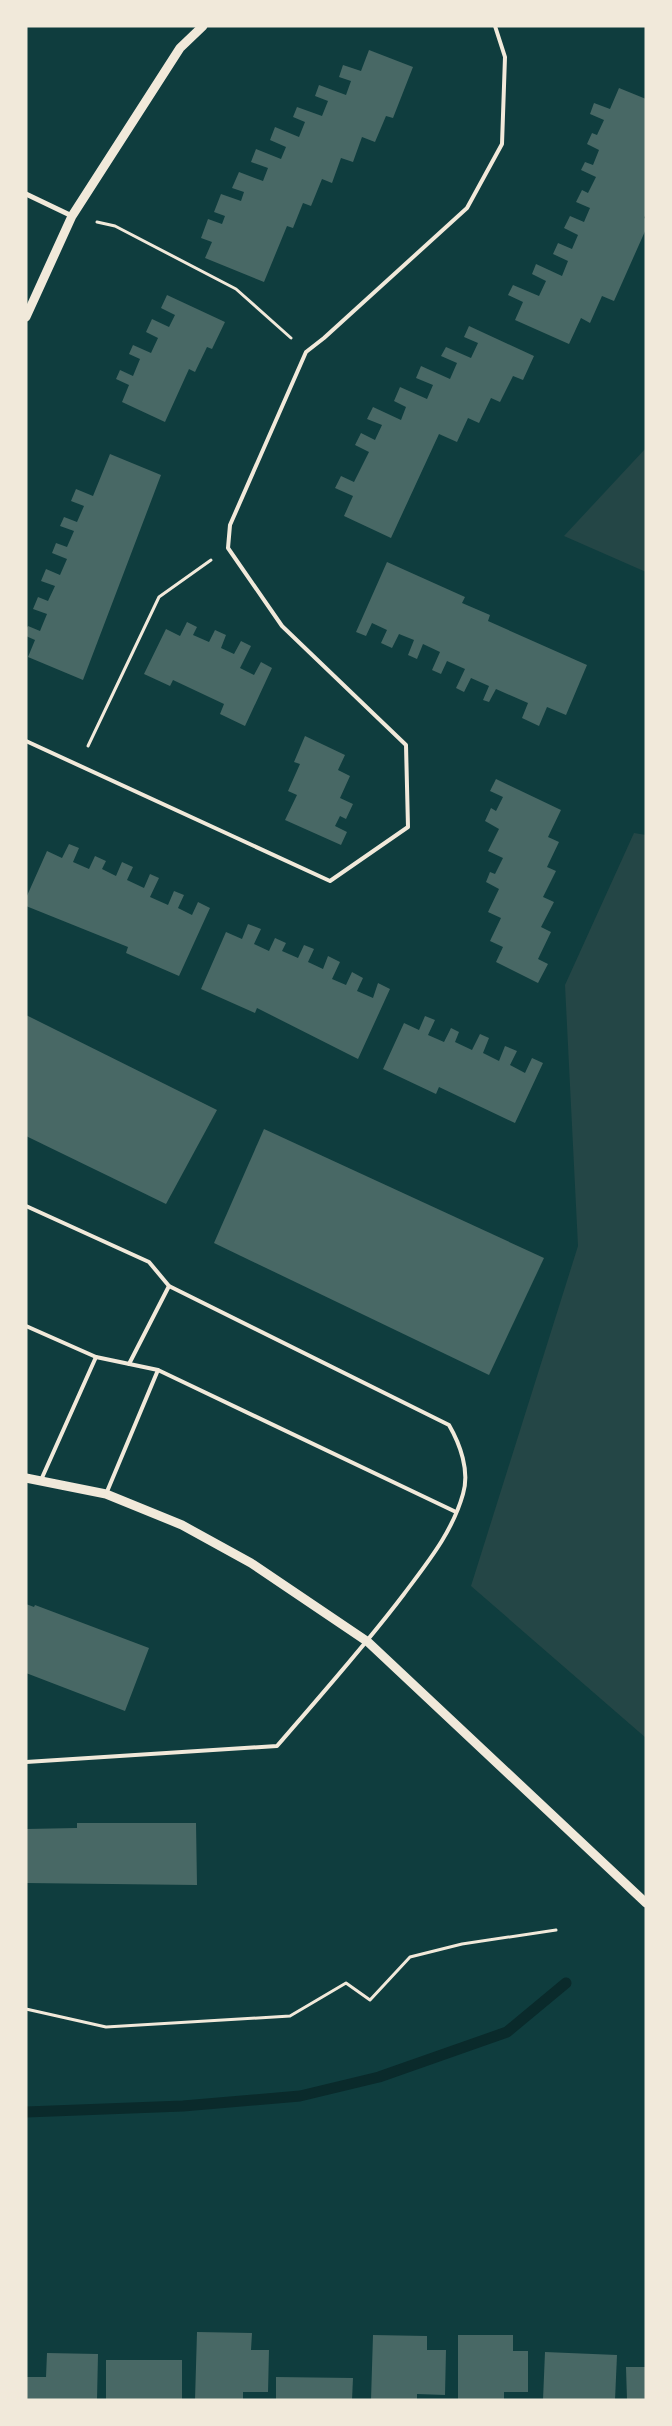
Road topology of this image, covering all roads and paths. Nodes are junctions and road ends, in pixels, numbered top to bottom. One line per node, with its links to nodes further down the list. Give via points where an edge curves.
1 (203, 26): 4 (street, via 180,48)
2 (495, 26): 6 (lane, via 505,57 502,144 467,208)
3 (26, 194): 4 (street)
4 (72, 216): 5 (street); 6 (path, via 115,226 236,288)
5 (26, 316)
6 (306, 352): 7 (lane, via 230,525)
7 (228, 548): 9 (path, via 159,597); 9 (lane, via 282,626 406,745 408,826 330,882)
8 (26, 741): 9 (lane)
9 (79, 766)
10 (26, 1206): 11 (lane, via 149,1262)
11 (169, 1286): 14 (lane); 19 (lane, via 449,1425 459,1442 464,1468 464,1492)
12 (26, 1326): 13 (lane)
13 (96, 1357): 14 (lane); 17 (lane)
14 (129, 1364): 15 (lane)
15 (158, 1370): 18 (lane); 19 (lane)
16 (26, 1478): 17 (street)
17 (41, 1481): 18 (street)
18 (106, 1494): 20 (street, via 182,1525 251,1563)
19 (456, 1512): 20 (lane, via 443,1542)
20 (368, 1642): 21 (lane, via 277,1746); 22 (street)
21 (26, 1762)
22 (646, 1903)
23 (556, 1930): 24 (path, via 462,1944 410,1958 370,2000 346,1983 290,2016 106,2027)
24 (26, 2009)

